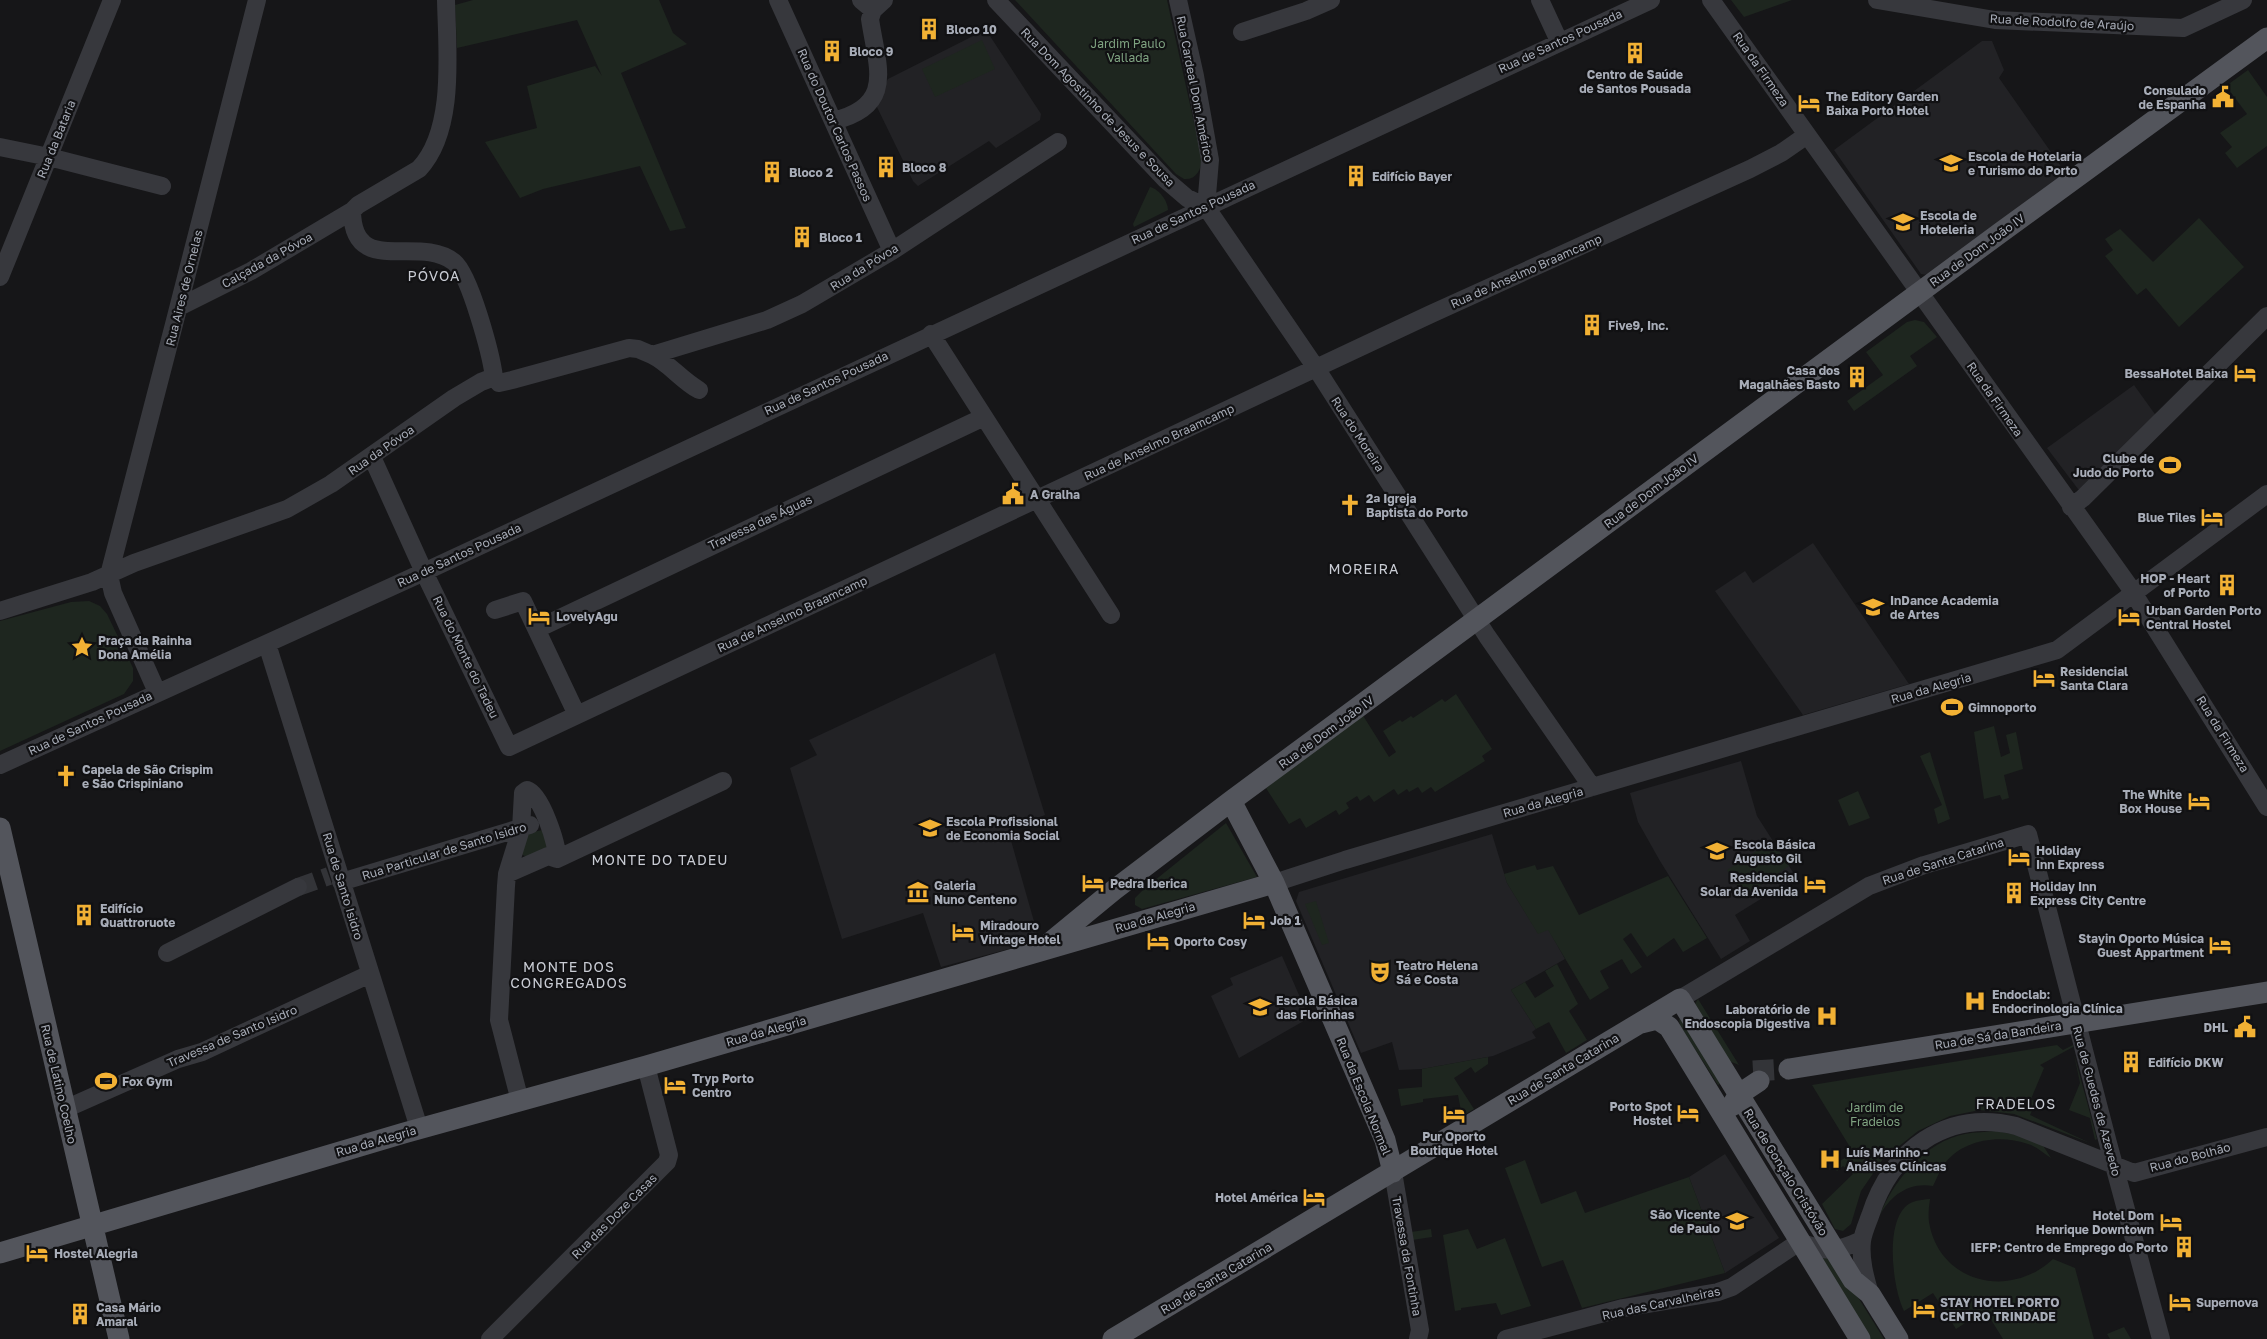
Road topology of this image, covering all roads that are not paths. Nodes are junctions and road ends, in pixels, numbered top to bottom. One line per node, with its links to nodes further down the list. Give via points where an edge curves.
1 (112, 0): 22 (street, Rua da Bataria)
2 (257, 0): 29 (street, Rua Aires de Ornelas)
3 (446, 0): 25 (street, Calçada da Póvoa, via 447,71 442,126 436,142 419,169)
4 (778, 0): 18 (street, Rua do Doutor Carlos Passos)
5 (996, 0): 24 (street, Rua Dom Agostinho de Jesus e Sousa, via 1166,180 1187,198)
6 (1178, 0): 24 (street, Rua Cardeal Dom Américo, via 1210,160)
7 (1331, 0): 14 (street)
8 (1540, 0): 17 (street)
9 (1651, 0): 17 (street, Rua de Santos Pousada)
10 (1711, 0): 19 (street, Rua da Firmeza)
11 (1878, 0): 12 (street, Rua de Rodolfo de Araújo, via 1995,20 2183,28)
12 (2243, 0)
13 (872, 4): 18 (street, via 870,19 879,71 875,91 859,113)
14 (1304, 6): 15 (street)
15 (1242, 32)
16 (2267, 38): 28 (main road, Rua de Dom João IV)
17 (1560, 41): 24 (street, Rua de Santos Pousada)
18 (833, 121): 26 (street, Rua do Doutor Carlos Passos)
19 (1807, 135): 28 (street, Rua da Firmeza); 33 (street, Rua de Anselmo Braamcamp, via 1750,169)
20 (1058, 142): 26 (street, Rua da Póvoa)
21 (0, 147): 22 (street)
22 (49, 157): 23 (street); 27 (street, Rua da Bataria)
23 (162, 186)
24 (1206, 207): 31 (street, Rua de Santos Pousada); 33 (street, Rua do Moreira)
25 (352, 211): 29 (street, Calçada da Póvoa, via 251,271); 34 (street, via 352,228 361,242 370,248 430,252 450,259 460,268 471,290)
26 (892, 251): 32 (street, Rua da Póvoa, via 832,288 767,320)
27 (0, 277)
28 (1920, 292): 40 (street, Rua da Firmeza); 47 (main road, Rua de Dom João IV)
29 (181, 306): 42 (street, Rua Aires de Ornelas)
30 (2267, 316): 40 (street, via 2083,498)
31 (931, 334): 36 (street); 41 (street, Rua de Santos Pousada)
32 (652, 355): 34 (street, via 629,348 499,383); 35 (street)
33 (1316, 368): 39 (street, Rua de Anselmo Braamcamp); 47 (street, Rua do Moreira)
34 (494, 377): 37 (street, Rua da Póvoa, via 454,398)
35 (699, 390)
36 (984, 417): 39 (street); 48 (street, Travessa das Águas)
37 (372, 457): 41 (street, Rua do Monte do Tadeu); 42 (street, Rua da Póvoa, via 332,484 282,511 134,563)
38 (2267, 494): 43 (street, Rua da Alegria)
39 (1036, 498): 46 (street); 51 (street, Rua de Anselmo Braamcamp)
40 (2071, 506): 43 (street, Rua da Firmeza)
41 (424, 572): 49 (street, Rua de Santos Pousada); 52 (street, Rua do Monte do Tadeu)
42 (109, 575): 45 (street); 50 (street, via 113,593)
43 (2134, 594): 55 (street, Rua da Alegria, via 2057,650); 57 (street, Rua da Firmeza)
44 (495, 610): 48 (street, via 523,601)
45 (0, 611)
46 (1111, 615)
47 (1477, 621): 55 (street, Rua do Moreira); 56 (main road, Rua de Dom João IV)
48 (538, 628): 51 (street)
49 (267, 644): 50 (street, Rua de Santos Pousada); 64 (street, Rua de Santo Isidro)
50 (157, 692): 53 (street, Rua de Santos Pousada)
51 (577, 715): 52 (street, Rua de Anselmo Braamcamp)
52 (509, 747)
53 (0, 765)
54 (723, 781): 62 (street)
55 (1592, 788): 65 (street, Rua da Alegria)
56 (1231, 801): 65 (main road, Rua da Escola Normal); 67 (main road, Rua de Dom João IV)
57 (2267, 807)
58 (546, 820): 60 (street, Rua Particular de Santo Isidro); 60 (street, via 535,795 527,790 524,793); 62 (street, via 558,849)
59 (0, 828): 81 (main road, Rua de Latino Coelho)
60 (521, 829): 63 (street); 64 (street, Rua Particular de Santo Isidro)
61 (2028, 834): 73 (street, Rua de Santa Catarina, via 1924,865 1869,886); 74 (street, Rua de Guedes de Azevedo)
62 (557, 859): 63 (street, via 548,856)
63 (507, 874): 80 (street, via 499,1020)
64 (337, 878): 71 (street, Rua de Santo Isidro)
65 (1274, 883): 68 (main road, Rua da Alegria); 86 (main road, Rua da Escola Normal, via 1385,1140)
66 (298, 887): 70 (street)
67 (1114, 890): 68 (main road, via 1111,894 1115,907); 69 (main road, Rua de Dom João IV)
68 (1132, 923): 69 (main road, Rua da Alegria)
69 (1041, 950): 76 (main road, Rua da Alegria)
70 (167, 953)
71 (370, 974): 81 (street, Travessa de Santo Isidro, via 202,1052 178,1059); 83 (street, Rua de Santo Isidro)
72 (2267, 992): 74 (main road, Rua de Sá da Bandeira)
73 (1680, 999): 75 (main road, Rua de Santa Catarina); 77 (main road, Rua de Gonçalo Cristóvão)
74 (2076, 1022): 78 (main road, Rua de Sá da Bandeira); 85 (street, Rua de Guedes de Azevedo)
75 (1638, 1024): 82 (main road, Rua de Gonçalo Cristóvão, via 1657,1019 1669,1026); 86 (main road, Rua de Santa Catarina)
76 (646, 1066): 80 (main road, Rua da Alegria); 94 (street, Rua das Doze Casas, via 669,1155 667,1162)
77 (1723, 1068): 79 (main road, Rua de Gonçalo Cristóvão); 79 (main road, via 1756,1076)
78 (1789, 1069)
79 (1738, 1095): 82 (main road); 90 (main road, Rua de Gonçalo Cristóvão)
80 (520, 1101): 83 (main road, Rua da Alegria)
81 (64, 1109): 87 (main road, Rua de Latino Coelho)
82 (1726, 1118): 89 (main road, Rua de Gonçalo Cristóvão, via 1791,1223)
83 (419, 1128): 87 (main road, Rua da Alegria)
84 (2267, 1137): 85 (street, Rua do Bolhão, via 2134,1173)
85 (2114, 1166): 88 (street, via 2016,1126 1970,1122 1926,1139 1891,1170 1877,1194); 100 (street, Rua de Guedes de Azevedo)
86 (1393, 1172): 95 (main road, Rua de Santa Catarina); 96 (street, Travessa da Fontinha, via 1420,1330)
87 (92, 1224): 91 (main road, Rua da Alegria); 93 (main road, Rua de Latino Coelho)
88 (1862, 1240): 90 (street); 92 (street, via 1862,1261)
89 (1799, 1242): 90 (street); 97 (street, Rua das Carvalheiras, via 1732,1287 1623,1308); 98 (main road, Rua de Gonçalo Cristóvão)
90 (1835, 1251): 92 (main road, Rua de Gonçalo Cristóvão, via 1854,1280)
91 (0, 1253)
92 (1870, 1294): 99 (main road, Rua de Gonçalo Cristóvão)
93 (119, 1339)
94 (490, 1339)
95 (1113, 1339)
96 (1418, 1339)
97 (1506, 1339)
98 (1860, 1339)
99 (1898, 1339)
100 (2161, 1339)

